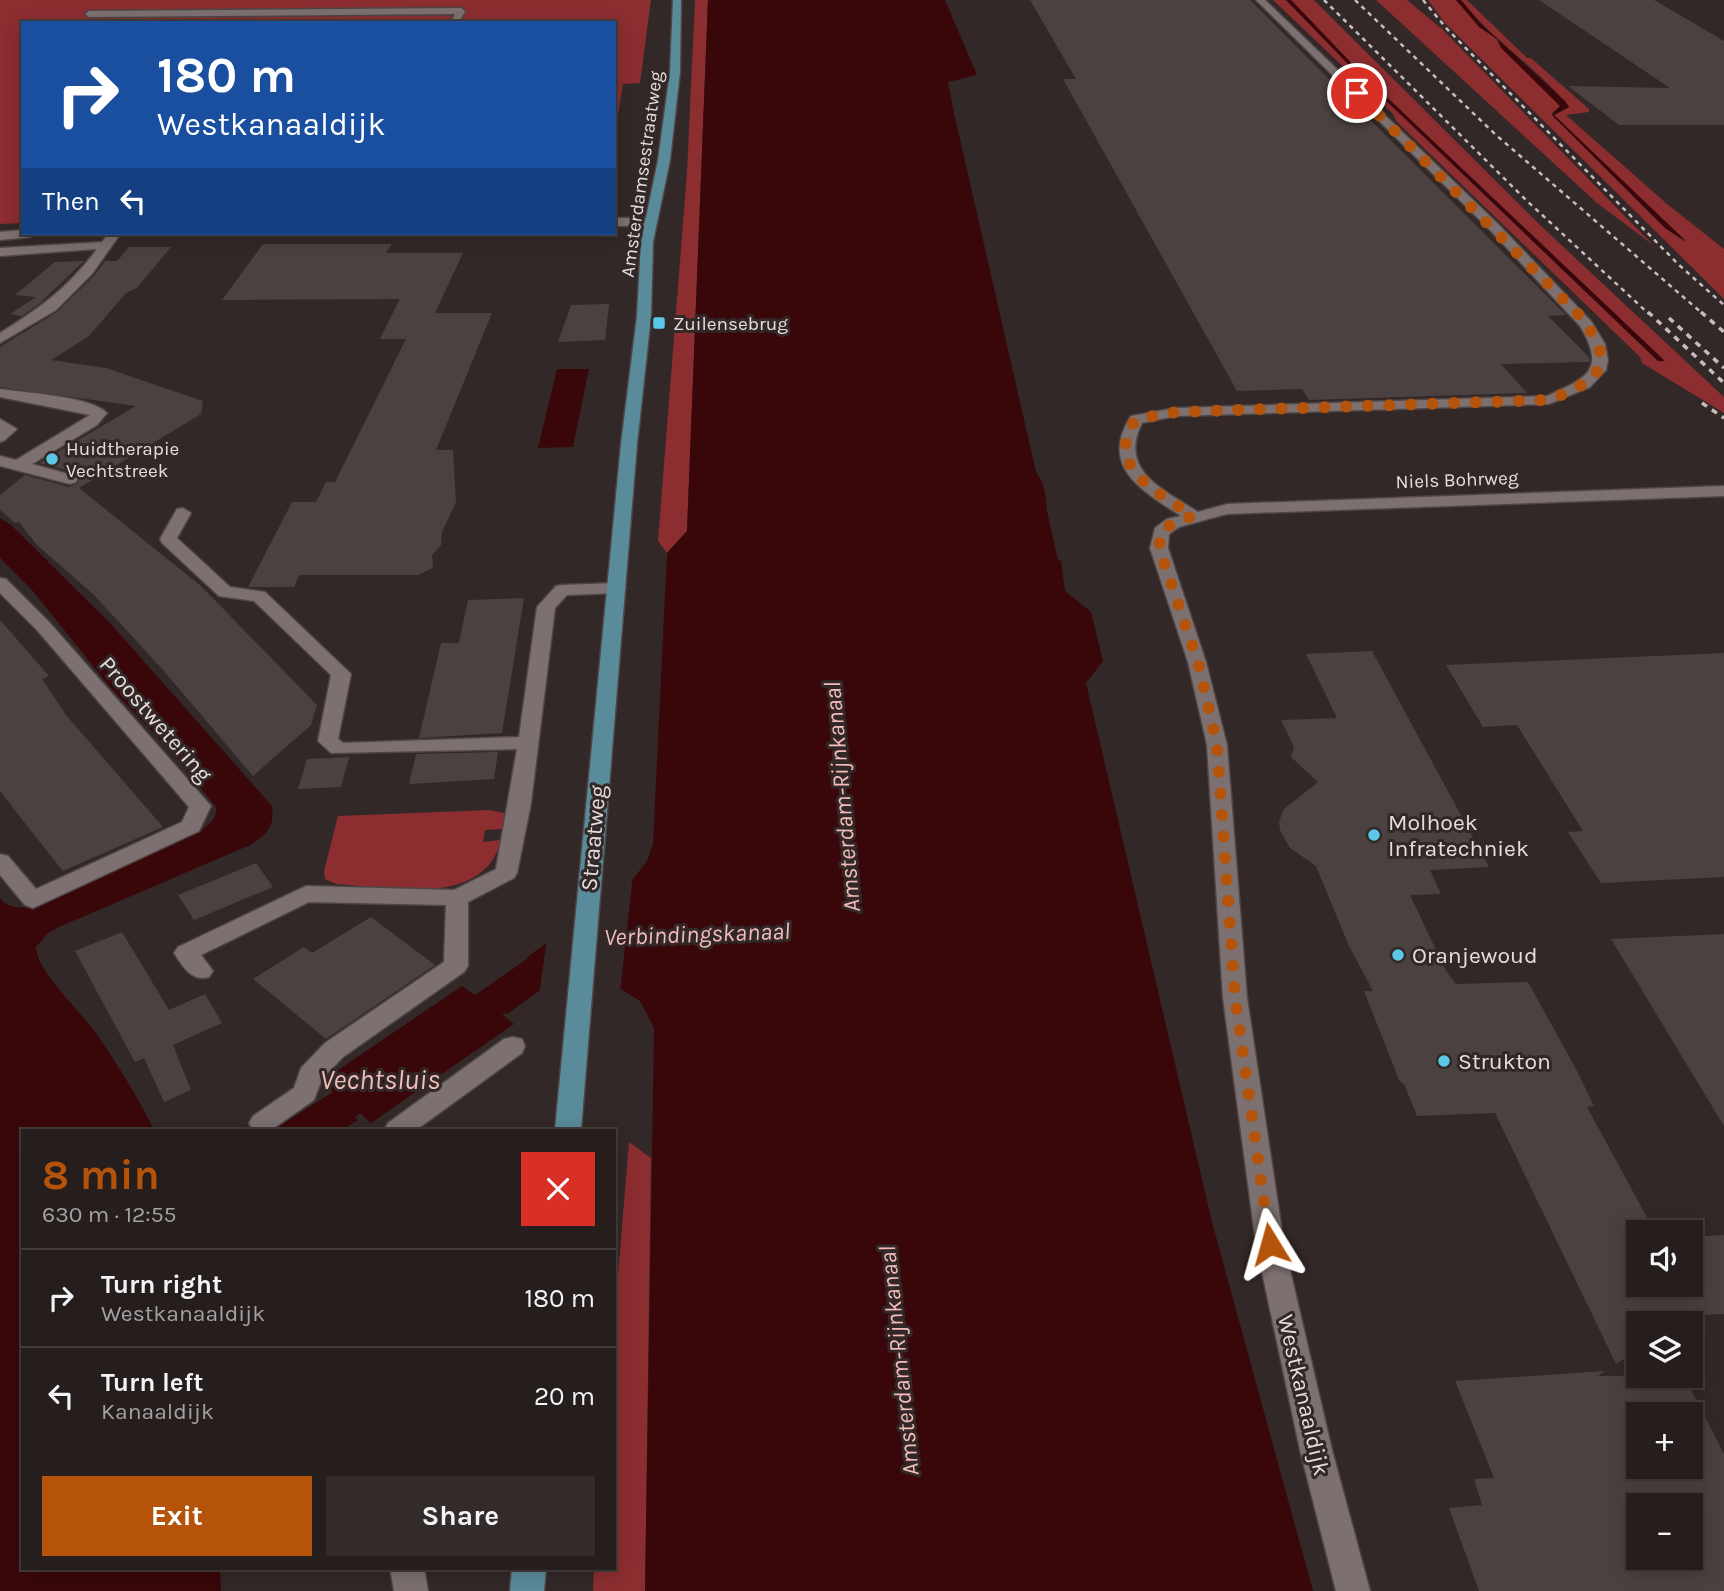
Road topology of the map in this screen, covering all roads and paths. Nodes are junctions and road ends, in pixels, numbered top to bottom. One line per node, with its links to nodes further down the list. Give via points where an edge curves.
1 (677, 0): 6 (main road, Amsterdamsestraatweg, via 675,72)
2 (1260, 0): 22 (street, via 1572,307 1598,344 1601,366 1585,384 1549,400 1176,412 1136,419 1126,434 1125,453 1131,467 1142,482)
3 (89, 14): 4 (street, via 461,11)
4 (455, 21)
5 (616, 222): 6 (street)
6 (652, 222): 18 (main road, Amsterdamsestraatweg)
7 (21, 234): 9 (street)
8 (114, 235): 10 (street)
9 (0, 236)
10 (107, 245): 11 (street); 12 (street, via 51,307)
11 (0, 252)
12 (0, 339)
13 (0, 393): 17 (street, via 100,413)
14 (0, 424): 15 (street, via 9,429)
15 (0, 437)
16 (0, 461): 17 (street)
17 (18, 466): 19 (street)
18 (628, 478): 24 (main road, Straatweg)
19 (69, 479)
20 (1724, 491): 22 (street, Niels Bohrweg, via 1227,509)
21 (183, 513): 25 (street, via 168,539 225,592 258,596 341,674 328,741 338,749)
22 (1193, 516): 37 (street, Westkanaaldijk, via 1161,532 1159,548 1198,662 1217,745 1235,998 1270,1244)
23 (0, 583): 26 (street, Proostwetering, via 200,806 191,825 33,900)
24 (617, 588): 25 (street, via 562,590 546,607); 32 (main road, Straatweg)
25 (529, 743): 27 (street, via 506,873)
26 (0, 861)
27 (457, 898): 28 (street, via 306,894 186,953); 30 (street, via 456,966 334,1050 310,1075 305,1093)
28 (201, 971)
29 (513, 1046): 31 (street)
30 (262, 1123)
31 (398, 1129)
32 (568, 1129)
33 (407, 1570): 35 (street)
34 (529, 1570): 36 (main road)
35 (411, 1591)
36 (527, 1591)
37 (1353, 1591)

